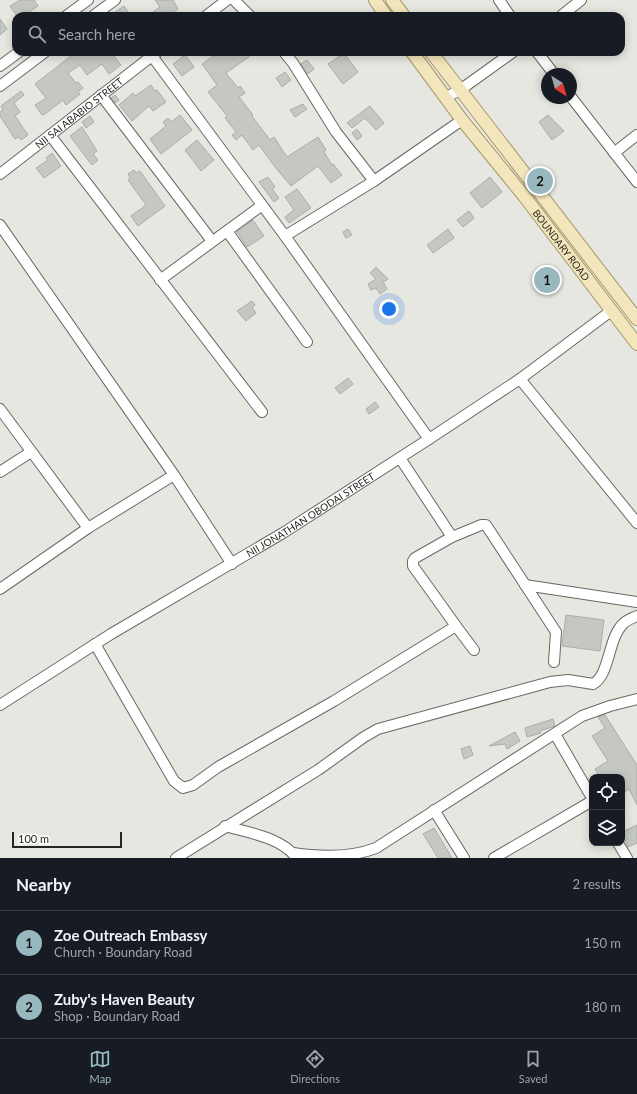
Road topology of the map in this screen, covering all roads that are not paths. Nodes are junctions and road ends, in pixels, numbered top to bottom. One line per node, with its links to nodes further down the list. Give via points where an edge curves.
1 (88, 0): 9 (street)
2 (115, 0): 10 (street)
3 (227, 0): 11 (street)
4 (234, 0): 12 (street)
5 (375, 0): 13 (main road)
6 (392, 0): 14 (main road)
7 (499, 0): 15 (street)
8 (581, 0): 16 (street)
9 (72, 12)
10 (98, 12)
11 (211, 12)
12 (246, 12)
13 (383, 12)
14 (401, 12)
15 (507, 12)
16 (566, 12)
17 (14, 56): 26 (street)
18 (40, 56): 28 (street)
19 (151, 56): 30 (street, NII SAI ABABIO STREET)
20 (155, 56): 40 (street)
21 (288, 56): 38 (street, via 336,132)
22 (415, 56): 31 (main road, BOUNDARY ROAD)
23 (434, 56): 29 (main road, BOUNDARY ROAD)
24 (507, 56): 29 (street)
25 (540, 56): 27 (street)
26 (0, 66)
27 (549, 68)
28 (0, 86)
29 (460, 90): 31 (street); 47 (main road, BOUNDARY ROAD)
30 (101, 95): 34 (street, NII SAI ABABIO STREET); 44 (street)
31 (446, 97): 33 (main road, BOUNDARY ROAD)
32 (576, 104): 36 (street)
33 (462, 120): 38 (street); 46 (main road, BOUNDARY ROAD, via 524,196)
34 (50, 135): 37 (street, NII SAI ABABIO STREET); 45 (street)
35 (637, 135): 36 (street)
36 (614, 153): 39 (street)
37 (0, 174)
38 (374, 181): 43 (street)
39 (637, 182)
40 (261, 206): 42 (street); 43 (street)
41 (0, 225): 57 (street)
42 (227, 231): 44 (street); 48 (street)
43 (285, 236): 53 (street)
44 (212, 241): 45 (street)
45 (160, 280): 52 (street)
46 (611, 311): 49 (main road, BOUNDARY ROAD); 50 (street, NII JONATHAN OBODAI STREET)
47 (637, 319)
48 (307, 342)
49 (637, 344)
50 (520, 380): 53 (street, NII JONATHAN OBODAI STREET); 58 (street)
51 (0, 409): 54 (street)
52 (262, 412)
53 (429, 439): 55 (street, NII JONATHAN OBODAI STREET)
54 (31, 452): 56 (street); 59 (street)
55 (400, 458): 60 (street); 61 (street, NII JONATHAN OBODAI STREET)
56 (0, 472)
57 (174, 475): 59 (street); 61 (street)
58 (637, 523)
59 (88, 528): 63 (street)
60 (452, 537): 62 (street, via 486,525); 66 (street, via 415,558 413,566)
61 (232, 564): 67 (street, NII JONATHAN OBODAI STREET)
62 (525, 585): 64 (street); 69 (street, via 556,632)
63 (0, 589)
64 (637, 602)
65 (637, 616): 76 (street, via 623,624 612,642 600,679 593,684 579,681 550,682 378,729 318,770)
66 (456, 626): 67 (street, via 334,701 218,767 193,785 183,788 174,781); 68 (street)
67 (95, 644): 71 (street, NII JONATHAN OBODAI STREET)
68 (474, 650)
69 (554, 662)
70 (637, 699): 72 (street, via 582,716)
71 (0, 705)
72 (555, 734): 73 (street); 75 (street)
73 (589, 793)
74 (589, 803): 82 (street)
75 (434, 810): 79 (street, via 369,851); 81 (street)
76 (225, 826): 78 (street, via 274,840 286,846); 80 (street)
77 (620, 846): 83 (street)
78 (295, 856): 79 (street)
79 (312, 857)
80 (176, 858)
81 (464, 858)
82 (494, 858)
83 (627, 858)

